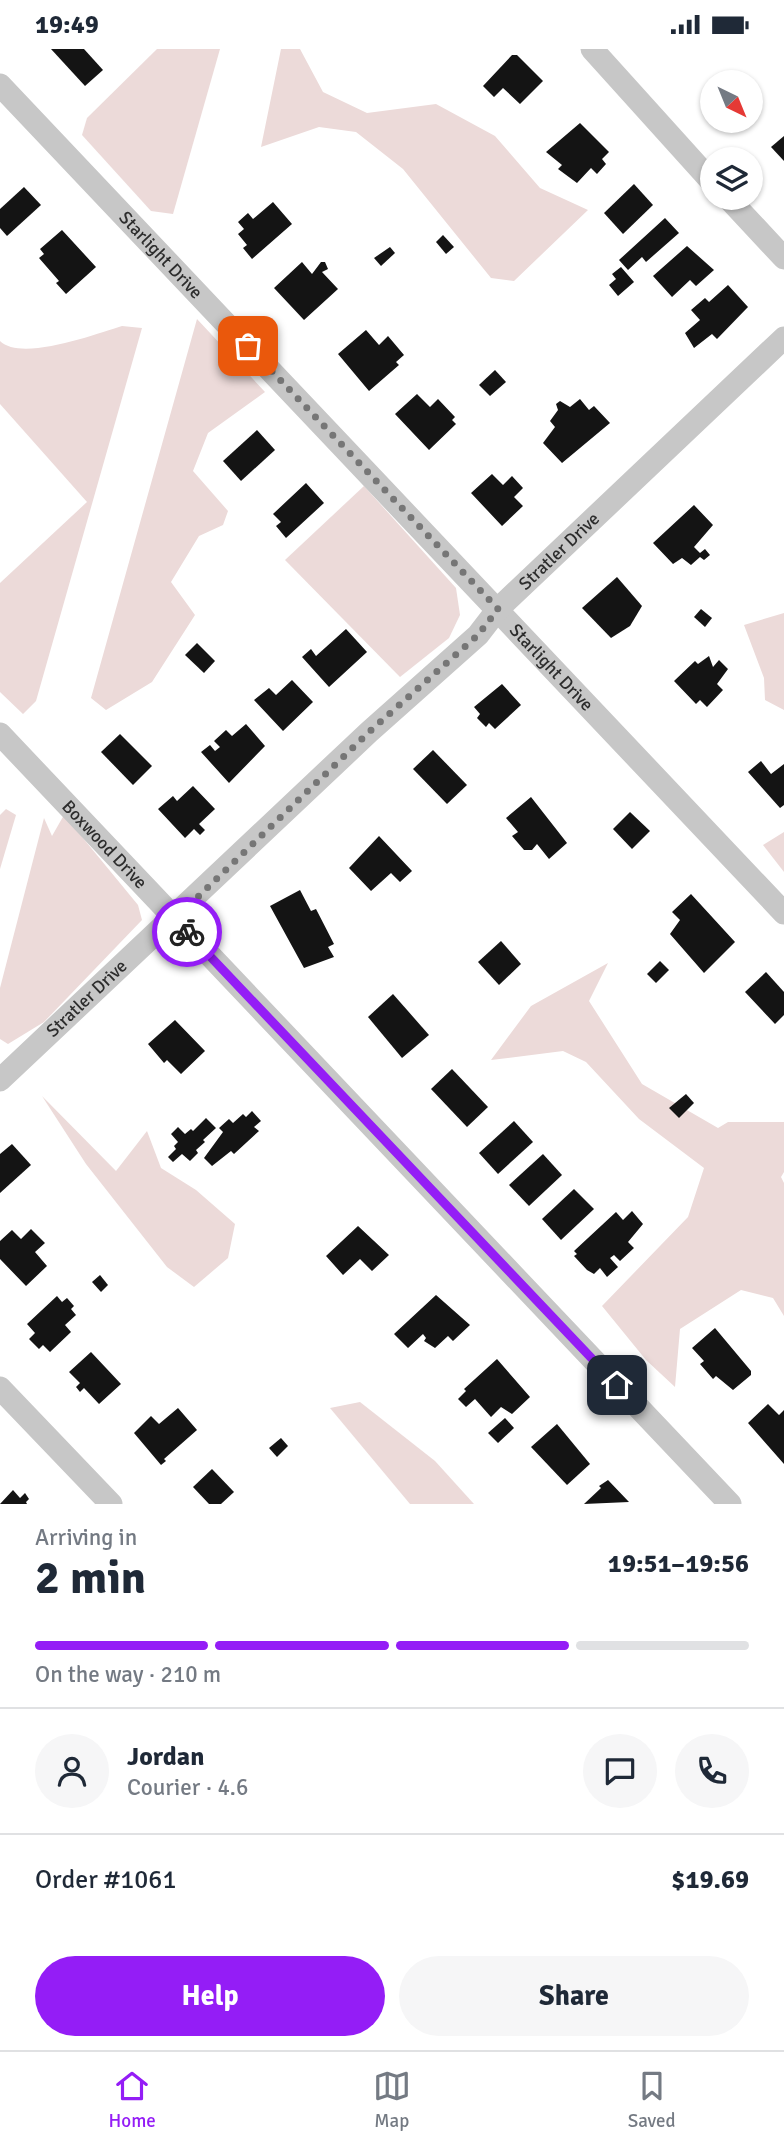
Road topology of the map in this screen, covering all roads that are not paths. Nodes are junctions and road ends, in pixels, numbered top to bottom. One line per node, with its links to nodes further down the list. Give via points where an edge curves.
1 (592, 49): 3 (street)
2 (0, 85): 7 (street, Starlight Drive)
3 (700, 168)
4 (738, 210): 5 (street)
5 (784, 258)
6 (784, 338): 7 (street, Stratler Drive)
7 (498, 609): 9 (street, Starlight Drive); 10 (street, Stratler Drive, via 478,635 369,732)
8 (0, 734): 10 (street, Boxwood Drive)
9 (784, 913)
10 (175, 919): 11 (street, Stratler Drive); 14 (street, Boxwood Drive)
11 (0, 1080)
12 (0, 1388): 13 (street)
13 (111, 1504)
14 (730, 1504)

